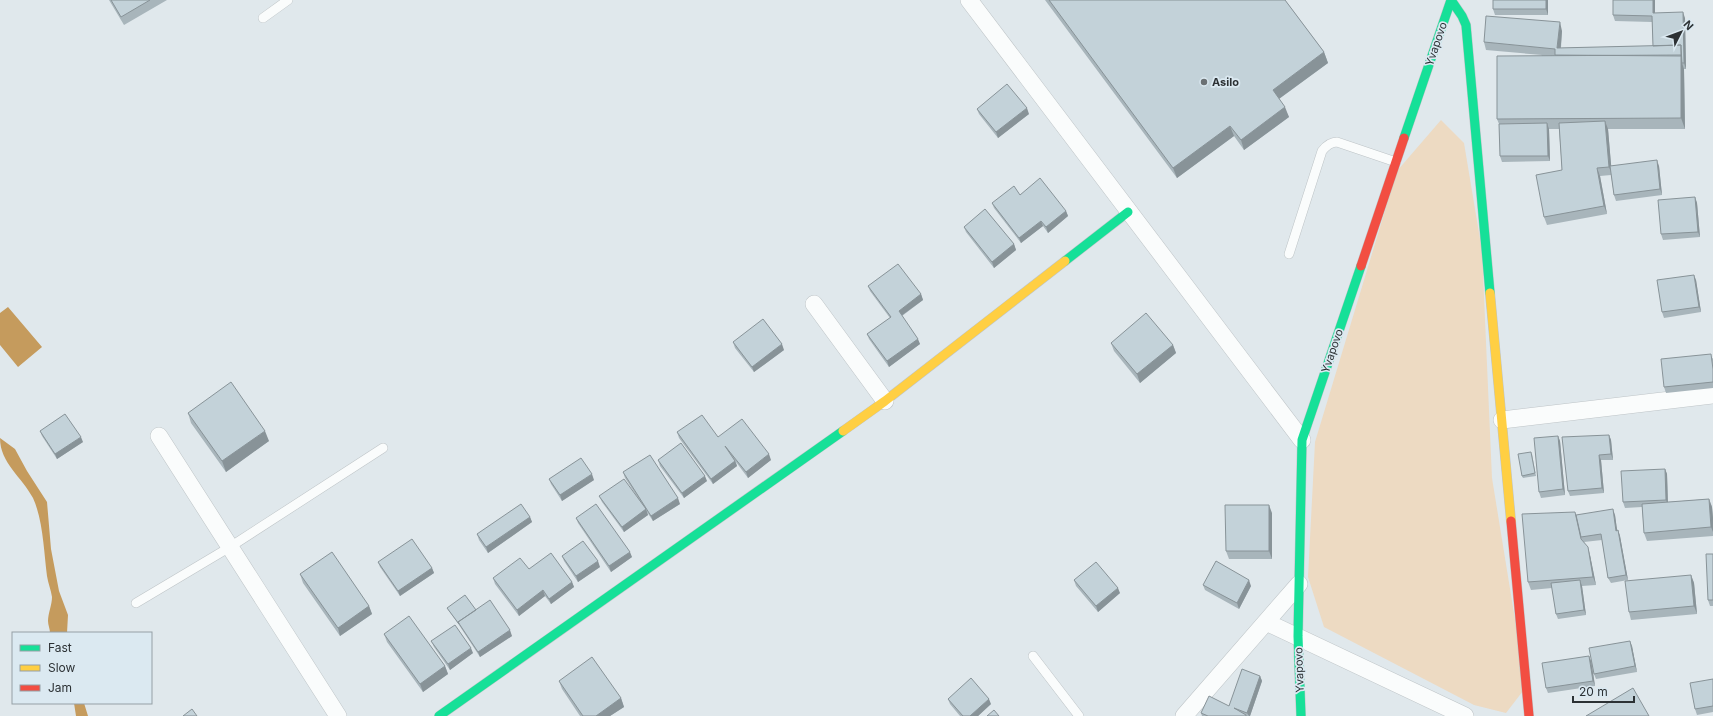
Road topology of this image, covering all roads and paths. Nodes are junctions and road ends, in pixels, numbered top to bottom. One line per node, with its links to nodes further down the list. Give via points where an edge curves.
1 (288, 0): 4 (lane)
2 (969, 0): 6 (street)
3 (1451, 0): 5 (street, Yvapovo); 11 (street, via 1466,25)
4 (263, 18)
5 (1396, 162): 7 (lane, via 1337,142 1325,146); 13 (street, Yvapovo)
6 (1128, 212): 10 (street); 13 (street)
7 (1289, 254)
8 (814, 304): 10 (street)
9 (1713, 395): 11 (street)
10 (885, 401): 22 (street)
11 (1502, 420): 27 (street)
12 (159, 436): 15 (street)
13 (1302, 440): 16 (street, Yvapovo)
14 (383, 448): 15 (lane)
15 (230, 547): 17 (lane); 21 (street)
16 (1299, 584): 18 (street); 19 (street, Yvapovo)
17 (136, 603)
18 (1266, 622): 19 (street); 24 (street)
19 (1298, 636): 25 (street, Yvapovo); 26 (street)
20 (1032, 656): 23 (lane)
21 (338, 716)
22 (439, 716)
23 (1079, 716)
24 (1184, 716)
25 (1301, 716)
26 (1465, 716)
27 (1530, 716)

